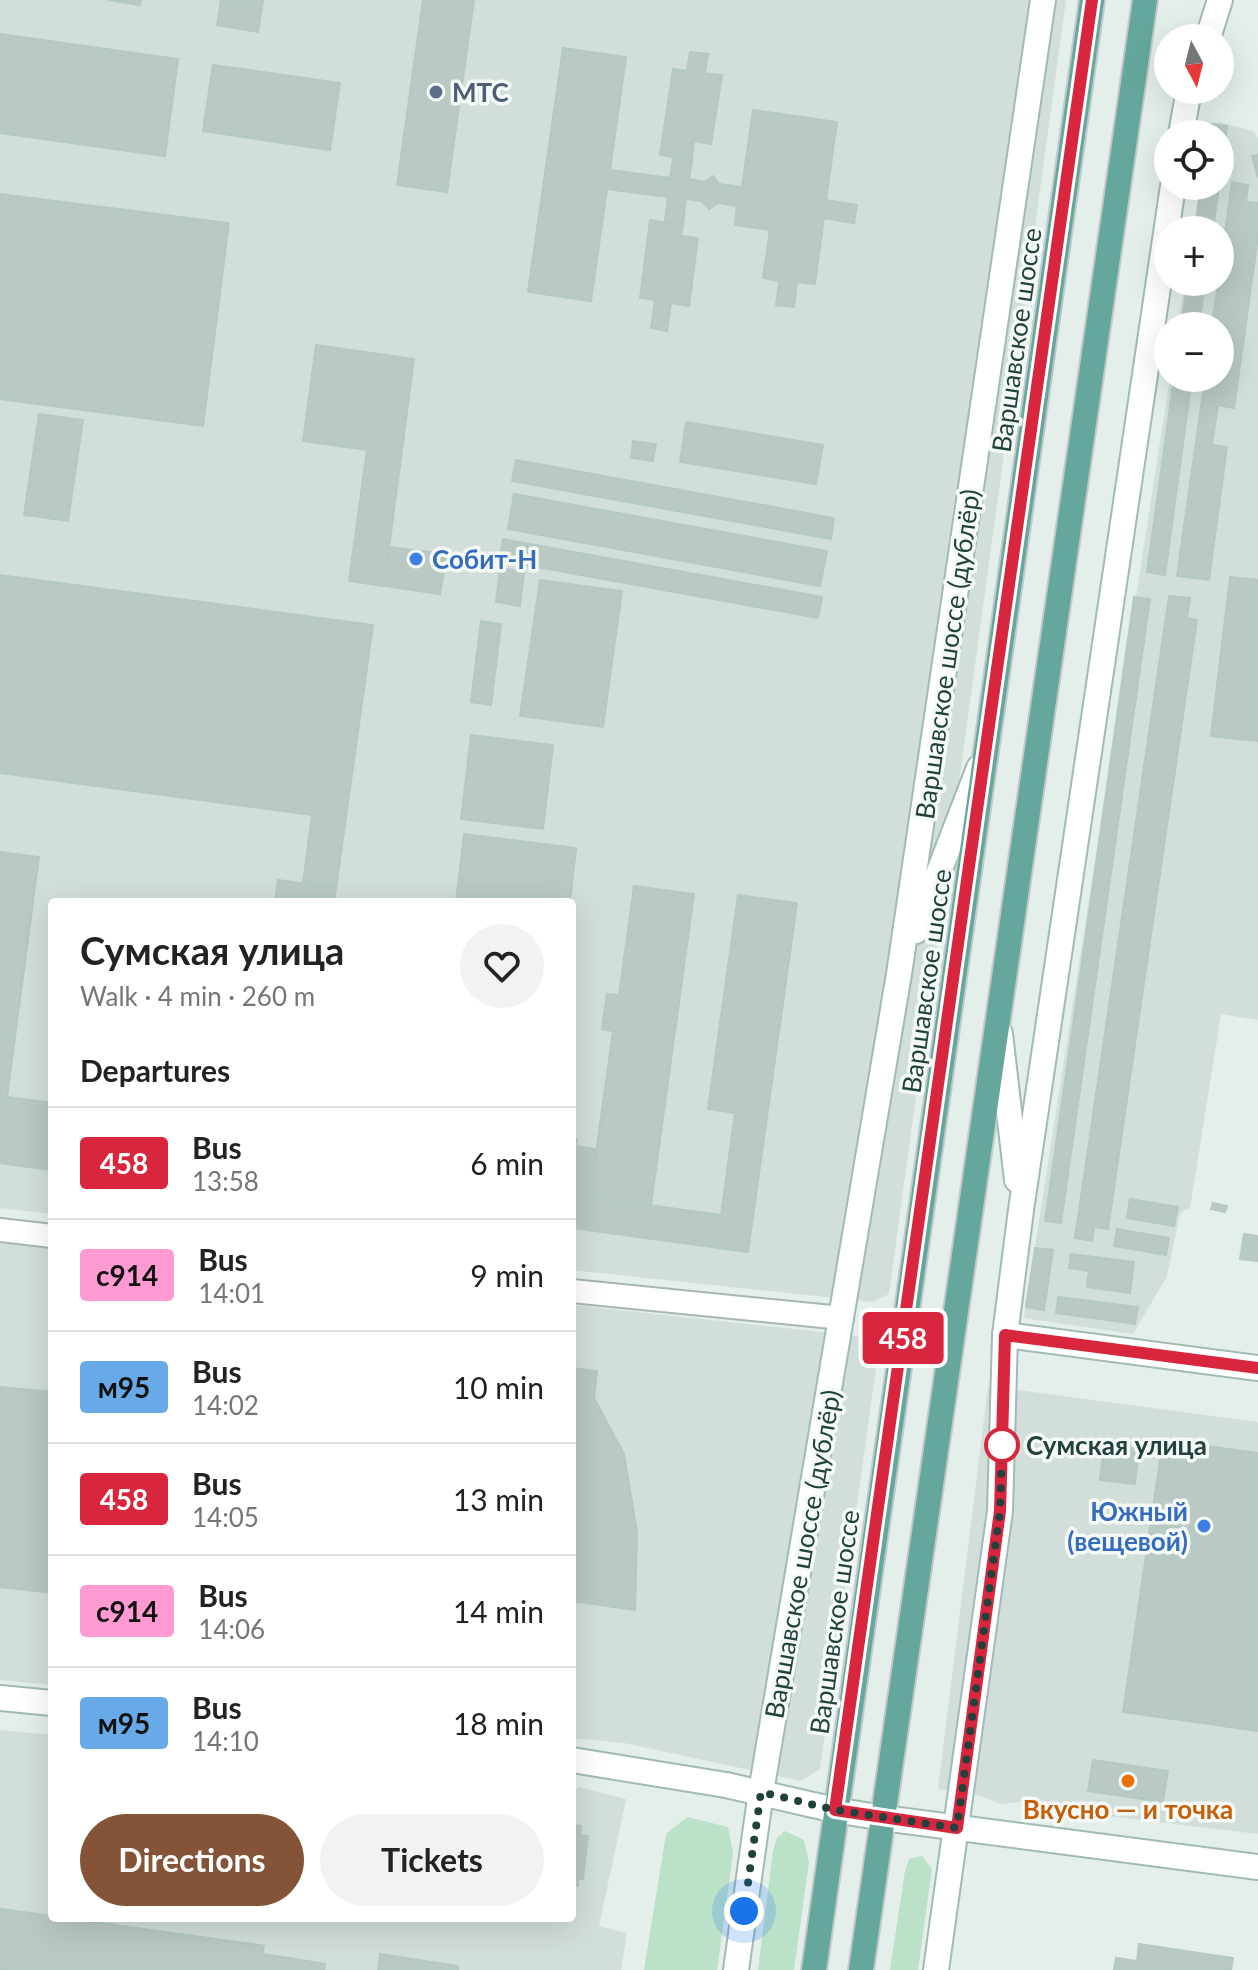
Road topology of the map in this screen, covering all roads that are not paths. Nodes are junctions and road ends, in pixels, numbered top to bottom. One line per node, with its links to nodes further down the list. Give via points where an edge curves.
1 (1043, 0): 8 (main road, Варшавское шоссе (дублёр))
2 (1092, 0): 7 (main road, Варшавское шоссе)
3 (1145, 0): 9 (main road)
4 (1220, 0): 5 (main road)
5 (1212, 24)
6 (1171, 200): 10 (main road)
7 (988, 744): 8 (main road); 21 (main road, Варшавское шоссе)
8 (899, 974): 14 (main road, Варшавское шоссе (дублёр))
9 (998, 1019): 10 (main road); 22 (main road)
10 (1021, 1210): 15 (main road)
11 (0, 1230): 12 (street)
12 (48, 1236)
13 (576, 1291): 14 (street)
14 (842, 1318): 20 (main road, Варшавское шоссе (дублёр))
15 (1005, 1335): 16 (main road); 23 (main road, via 1000,1511)
16 (1258, 1368)
17 (0, 1698): 18 (main road)
18 (48, 1703)
19 (576, 1761): 20 (main road)
20 (761, 1792): 21 (main road); 25 (main road, Варшавское шоссе (дублёр))
21 (835, 1810): 22 (main road); 26 (main road, Варшавское шоссе)
22 (883, 1818): 23 (main road); 27 (main road)
23 (957, 1828): 24 (main road); 28 (main road)
24 (1258, 1867)
25 (736, 1970)
26 (814, 1970)
27 (861, 1970)
28 (936, 1970)

